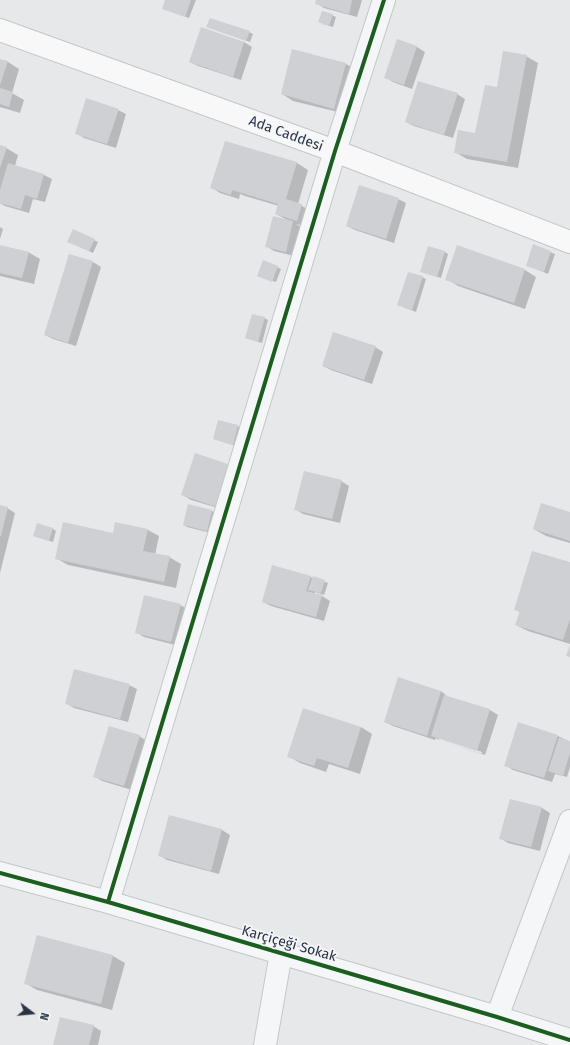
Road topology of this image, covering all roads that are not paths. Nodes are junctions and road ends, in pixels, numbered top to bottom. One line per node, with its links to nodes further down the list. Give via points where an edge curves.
1 (384, 0): 3 (street)
2 (0, 30): 3 (main road, Ada Caddesi)
3 (335, 151): 4 (main road, Ada Caddesi); 7 (street)
4 (570, 242)
5 (570, 820): 9 (street)
6 (0, 873): 7 (street, Karçiçeği Sokak)
7 (108, 902): 8 (street, Karçiçeği Sokak)
8 (281, 954): 9 (street, Karçiçeği Sokak); 11 (street)
9 (497, 1017): 10 (street, Karçiçeği Sokak)
10 (570, 1040)
11 (265, 1045)

